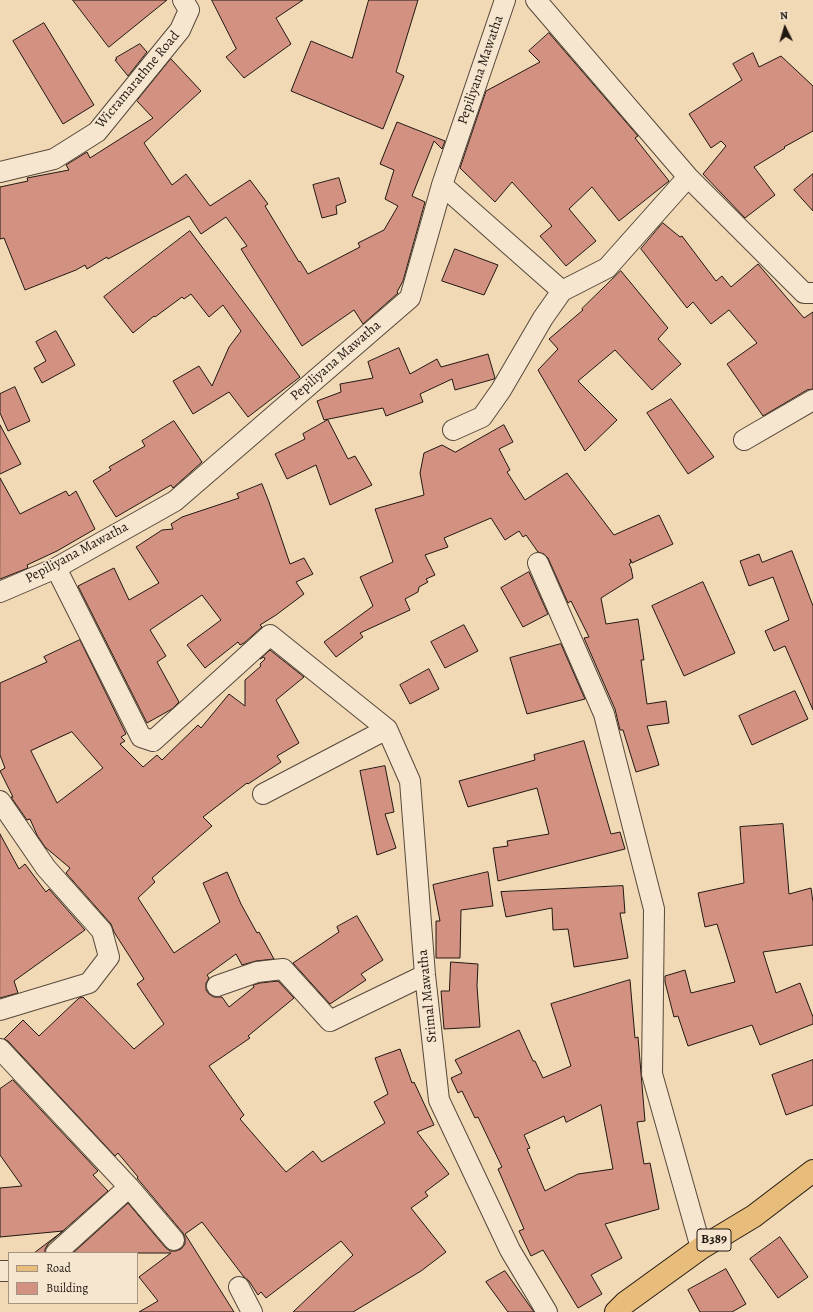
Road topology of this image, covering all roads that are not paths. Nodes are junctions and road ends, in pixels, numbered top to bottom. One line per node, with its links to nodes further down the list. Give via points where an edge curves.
1 (183, 0): 4 (street, Wicramarathne Road, via 189,10 180,30 97,132 54,159)
2 (506, 0): 6 (street, Pepiliyana Mawatha)
3 (536, 0): 5 (street)
4 (0, 172)
5 (688, 177): 7 (street, via 607,268); 8 (street, via 804,293)
6 (442, 185): 7 (street); 13 (street, Pepiliyana Mawatha, via 410,298 175,501)
7 (562, 291): 10 (street, via 482,417)
8 (813, 293)
9 (813, 400): 11 (street)
10 (453, 430)
11 (744, 440)
12 (538, 563): 25 (street, via 604,714 654,910 652,1074)
13 (56, 568): 14 (street, Pepiliyana Mawatha); 15 (street, Srimal Mawatha, via 141,737 153,741 270,635)
14 (0, 592)
15 (387, 729): 16 (street); 18 (street, Srimal Mawatha, via 410,781)
16 (263, 794)
17 (0, 801): 20 (street, via 46,868 102,931 109,957 89,983)
18 (425, 975): 19 (street, via 330,1021 283,969 257,972); 29 (street, Srimal Mawatha, via 439,1100 510,1250)
19 (217, 986)
20 (0, 1010)
21 (0, 1049): 23 (street)
22 (813, 1171): 25 (main road, B389, via 754,1216)
23 (129, 1186): 24 (street); 26 (street)
24 (174, 1240)
25 (701, 1248): 30 (main road, B389)
26 (57, 1252)
27 (239, 1287): 28 (street)
28 (252, 1312)
29 (547, 1312)
30 (616, 1312)

